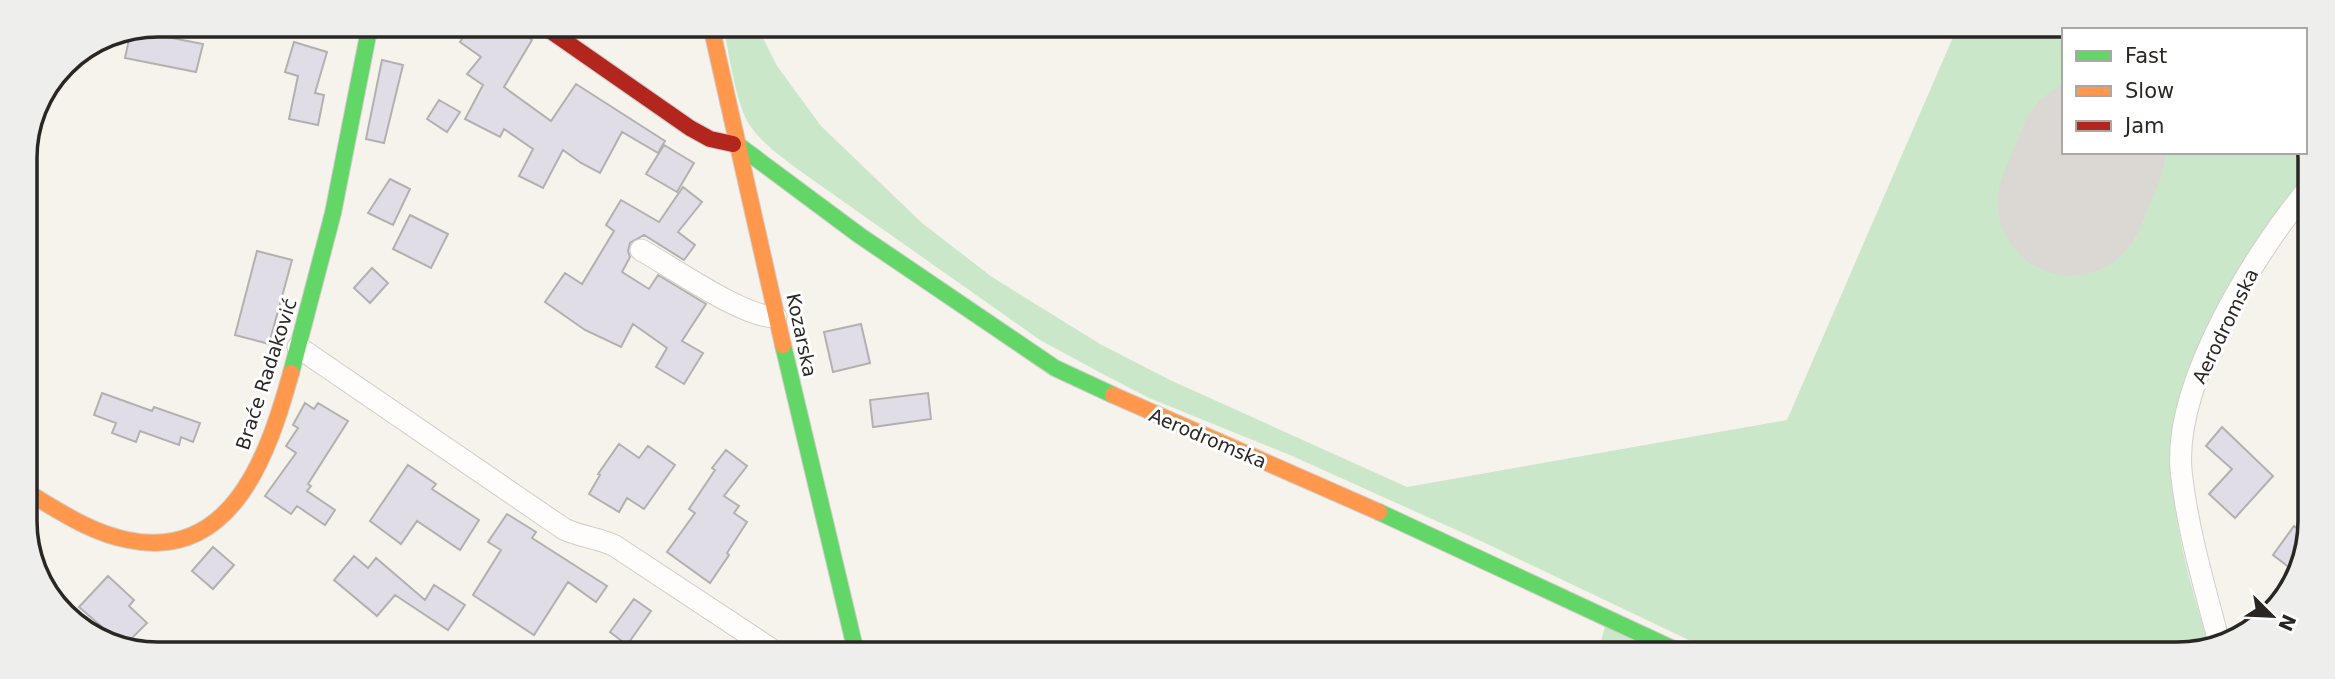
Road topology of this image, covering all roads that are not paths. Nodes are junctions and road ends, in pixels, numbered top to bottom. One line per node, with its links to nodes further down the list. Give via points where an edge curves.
1 (368, 37): 8 (street, Braće Radaković, via 338,192)
2 (559, 37): 4 (street, Aerodromska, via 690,128 710,139)
3 (713, 37): 4 (street, Kozarska)
4 (738, 145): 7 (street, Kozarska); 13 (street, Aerodromska, via 859,235 1055,368)
5 (2298, 201): 10 (street, Aerodromska, via 2238,292 2202,365 2183,425 2181,468 2191,536)
6 (641, 250): 7 (street, via 744,308)
7 (776, 317): 12 (street, Kozarska)
8 (298, 347): 9 (street, Braće Radaković, via 260,463 238,500 193,535 132,543 109,536); 11 (street, via 564,529 615,546)
9 (37, 498)
10 (2217, 635)
11 (760, 642)
12 (854, 642)
13 (1658, 642)

